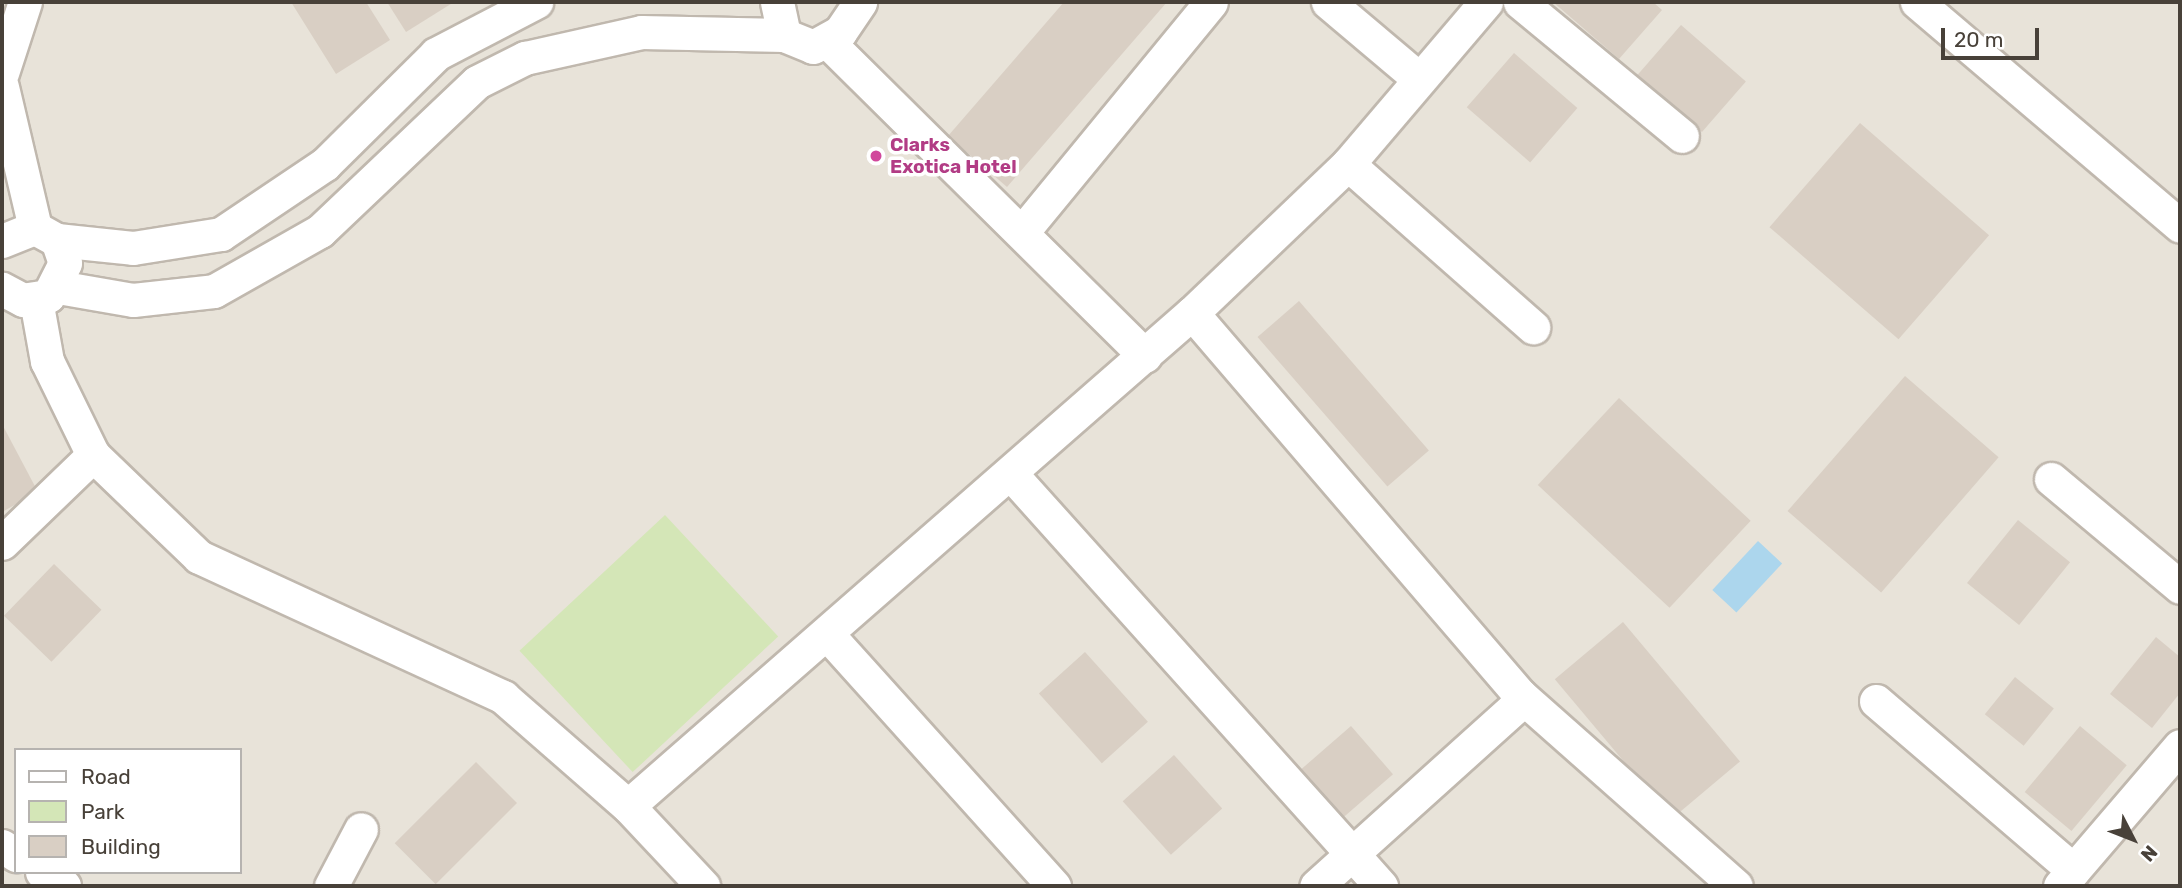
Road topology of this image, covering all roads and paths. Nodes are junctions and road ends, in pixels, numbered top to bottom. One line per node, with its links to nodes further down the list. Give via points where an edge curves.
1 (25, 2): 15 (street)
2 (536, 2): 10 (street)
3 (777, 2): 11 (street)
4 (1211, 2): 21 (street)
5 (1328, 2): 16 (street)
6 (1486, 2): 16 (street)
7 (1521, 2): 18 (street)
8 (1917, 2): 20 (street)
9 (845, 16): 11 (street, via 804,46); 21 (street)
10 (498, 18): 12 (street); 13 (street)
11 (784, 35): 13 (street, via 640,32)
12 (464, 36): 14 (street); 22 (street, via 417,70 325,164 232,229 133,248)
13 (525, 58): 14 (street)
14 (491, 72): 25 (street, via 320,231 214,291 133,300)
15 (2, 73)
16 (1419, 79): 19 (street)
17 (2, 87): 22 (street)
18 (1682, 136)
19 (1348, 164): 26 (street); 27 (street)
20 (2180, 226)
21 (1023, 231): 28 (street)
22 (46, 234): 23 (street); 25 (street, via 65,264)
23 (2, 241)
24 (2, 289): 25 (street)
25 (47, 294): 29 (street, via 47,361)
26 (1192, 313): 28 (street); 35 (street)
27 (1533, 327)
28 (1145, 356): 30 (street)
29 (93, 455): 32 (street); 38 (street, via 218,570 503,696)
30 (1011, 474): 34 (street); 40 (street)
31 (2051, 479): 33 (street)
32 (2, 543)
33 (2180, 587)
34 (828, 635): 38 (street); 46 (street)
35 (1520, 695): 40 (street, via 1514,708); 49 (street)
36 (1876, 701): 42 (street)
37 (2180, 746): 42 (street)
38 (628, 806): 45 (street)
39 (361, 829): 44 (street)
40 (1349, 854): 47 (street); 48 (street)
41 (45, 874): 43 (street)
42 (2066, 878)
43 (64, 886)
44 (331, 886)
45 (703, 886)
46 (1054, 886)
47 (1316, 886)
48 (1381, 886)
49 (1736, 886)

